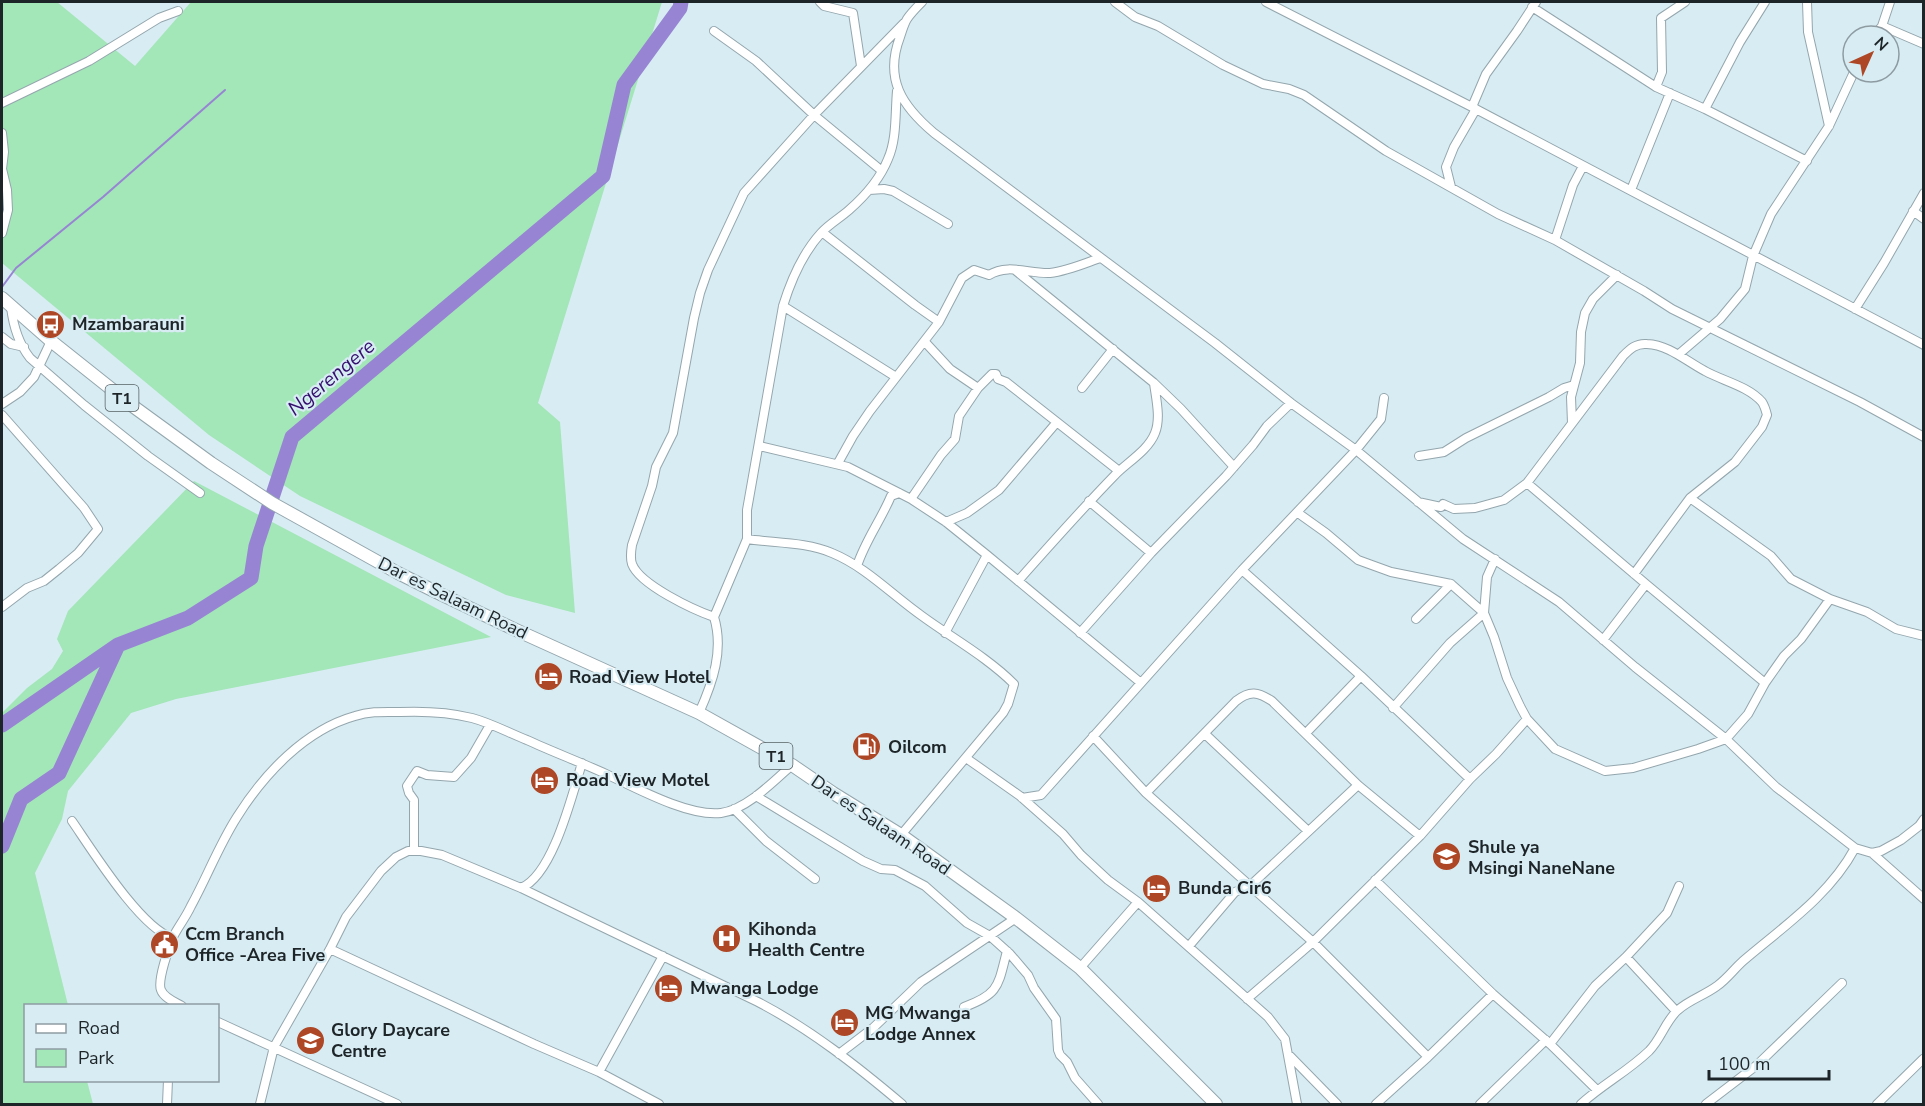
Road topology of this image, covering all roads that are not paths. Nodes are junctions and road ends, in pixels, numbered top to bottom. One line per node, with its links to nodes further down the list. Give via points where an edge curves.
1 (820, 2): 16 (street, via 853,13)
2 (922, 2): 11 (street)
3 (1115, 2): 30 (street, via 1223,65 1263,84 1304,95 1386,151)
4 (1266, 2): 22 (street)
5 (1685, 2): 18 (street, via 1661,18 1662,72)
6 (1765, 2): 23 (street)
7 (1807, 2): 25 (street, via 1808,32)
8 (1890, 2): 12 (street)
9 (1534, 4): 18 (street); 22 (street, via 1486,74)
10 (178, 11): 21 (street, via 159,18 89,61)
11 (906, 21): 16 (street); 19 (street, via 894,54)
12 (1883, 24)
13 (714, 31): 24 (street, via 756,61)
14 (1901, 34): 15 (street)
15 (1923, 44)
16 (861, 66): 24 (street)
17 (1848, 84): 25 (street)
18 (1656, 87): 20 (street)
19 (898, 88): 29 (street, via 891,151); 41 (street, via 910,111 934,133)
20 (1670, 93): 23 (street); 32 (street)
21 (2, 103)
22 (1474, 108): 28 (street); 30 (street, via 1446,167)
23 (1705, 109): 27 (street)
24 (814, 115): 29 (street); 97 (street, via 744,193 708,270 694,318 673,433 660,456 632,545 634,568 648,582 684,605)
25 (1829, 126): 27 (street)
26 (2, 133): 38 (street, via 8,210)
27 (1807, 161): 40 (street, via 1771,214)
28 (1583, 166): 32 (street); 39 (street)
29 (882, 171): 31 (street)
30 (1450, 187): 39 (street)
31 (869, 190): 36 (street, via 893,191); 37 (street)
32 (1631, 190): 40 (street)
33 (1923, 193): 34 (street)
34 (1913, 212): 35 (street); 46 (street)
35 (1923, 219)
36 (948, 224)
37 (822, 232): 45 (street, via 790,282); 47 (street)
38 (2, 233)
39 (1556, 240): 43 (street)
40 (1753, 256): 46 (street); 48 (street, via 1745,288)
41 (1100, 258): 42 (street, via 1052,273); 63 (street)
42 (1013, 269): 47 (street, via 989,275 974,270 962,278); 54 (street)
43 (1617, 275): 48 (street); 59 (street, via 1585,313)
44 (6, 302): 50 (highway, T1); 53 (street)
45 (783, 306): 57 (street); 69 (street)
46 (1855, 309): 52 (street)
47 (939, 322): 51 (street)
48 (1710, 328): 55 (street); 68 (street)
49 (2, 337): 53 (street)
50 (51, 341): 56 (street); 107 (highway, Dar es Salaam Road / T1, via 152,420 272,503 398,573)
51 (925, 342): 57 (street); 60 (street, via 950,369)
52 (1923, 345)
53 (24, 347): 56 (street)
54 (1113, 349): 58 (street); 61 (street)
55 (1679, 354): 67 (street, via 1647,344 1630,348); 78 (street, via 1749,392 1763,403 1767,415 1735,462)
56 (39, 365): 64 (street, via 20,392); 76 (street, via 148,456)
57 (896, 377): 72 (street)
58 (1155, 383): 73 (street); 74 (street, via 1155,433)
59 (1574, 386): 67 (street); 71 (street, via 1444,452)
60 (978, 388): 66 (street, via 996,374); 79 (street, via 958,416 955,439)
61 (1082, 388)
62 (1384, 398): 70 (street, via 1382,419)
63 (1291, 403): 70 (street); 73 (street)
64 (2, 404)
65 (2, 415): 95 (street, via 98,529 78,554)
66 (1057, 422): 74 (street); 83 (street, via 999,490 967,513)
67 (1572, 423): 75 (street)
68 (1923, 437)
69 (759, 447): 72 (street); 84 (street, via 747,510)
70 (1356, 450): 81 (street); 82 (street)
71 (1419, 456)
72 (838, 463): 77 (street)
73 (1234, 467): 85 (street)
74 (1119, 471): 80 (street)
75 (1527, 483): 81 (street, via 1504,500 1475,508 1454,509); 90 (street)
76 (200, 493)
77 (899, 493): 79 (street); 88 (street, via 891,496)
78 (1690, 498): 90 (street); 94 (street, via 1771,556 1791,579)
79 (911, 499): 83 (street)
80 (1089, 501): 85 (street); 91 (street)
81 (1416, 502): 87 (street)
82 (1298, 513): 89 (street); 92 (street, via 1362,562)
83 (946, 522): 86 (street)
84 (747, 539): 88 (street, via 817,548); 97 (street)
85 (1151, 553): 100 (street)
86 (987, 555): 91 (street); 99 (street)
87 (1495, 559): 96 (street, via 1487,577); 102 (street, via 1559,602)
88 (857, 566): 99 (street)
89 (1242, 570): 103 (street); 104 (street)
90 (1634, 574): 93 (street)
91 (1018, 581): 100 (street)
92 (1451, 584): 96 (street); 98 (street)
93 (1646, 584): 102 (street); 105 (street)
94 (1830, 600): 101 (street, via 1867,612 1896,629); 105 (street)
95 (2, 607)
96 (1484, 613): 106 (street, via 1450,643); 108 (street, via 1506,678)
97 (714, 617): 107 (street, via 716,669)
98 (1416, 619)
99 (945, 633): 114 (street, via 1014,684 1003,712)
100 (1080, 633): 104 (street)
101 (1923, 636)
102 (1603, 640): 113 (street)
103 (1361, 676): 106 (street); 110 (street)
104 (1141, 683): 112 (street)
105 (1765, 683): 113 (street, via 1748,714)
106 (1393, 708): 117 (street)
107 (699, 713): 116 (highway, Dar es Salaam Road / T1)
108 (1527, 719): 113 (street, via 1555,749 1605,771 1633,768); 117 (street)
109 (490, 725): 115 (street); 129 (street, via 471,758 454,777 417,771 407,786 414,800); 140 (street, via 440,711 381,712 349,718 315,735 265,779 237,818)
110 (1306, 733): 111 (street, via 1272,701 1257,693 1236,701); 118 (street)
111 (1204, 734): 119 (street); 125 (street)
112 (1094, 736): 119 (street); 121 (street, via 1041,795)
113 (1726, 739): 128 (street, via 1776,788)
114 (966, 758): 121 (street); 126 (street)
115 (582, 763): 122 (street, via 674,804 709,813); 135 (street, via 561,831 535,880)
116 (792, 765): 120 (street); 126 (highway, Dar es Salaam Road / T1)
117 (1470, 779): 127 (street)
118 (1358, 785): 125 (street); 127 (street)
119 (1146, 793): 133 (street)
120 (756, 796): 122 (street); 139 (street, via 862,861 909,876)
121 (1022, 798): 137 (street, via 1108,880)
122 (734, 809): 131 (street, via 766,842)
123 (1923, 819): 130 (street, via 1901,840)
124 (72, 821): 140 (street, via 140,914)
125 (1308, 831): 133 (street)
126 (901, 835): 138 (highway, Dar es Salaam Road / T1)
127 (1420, 836): 132 (street)
128 (1855, 848): 130 (street); 153 (street, via 1832,883 1805,909 1715,988)
129 (414, 851): 135 (street, via 441,855); 143 (street, via 396,857 371,882)
130 (1872, 853): 136 (street)
131 (815, 879)
132 (1375, 880): 141 (street); 149 (street)
133 (1251, 885): 141 (street); 142 (street, via 1235,892)
134 (1680, 886): 146 (street, via 1667,913)
135 (521, 888): 145 (street)
136 (1923, 899)
137 (1138, 902): 142 (street); 147 (street)
138 (1016, 918): 139 (street); 147 (highway, Dar es Salaam Road / T1)
139 (990, 936): 144 (street); 157 (street, via 921,982)
140 (173, 938): 151 (street, via 160,986 162,993)
141 (1313, 942): 150 (street); 159 (street)
142 (1189, 946): 150 (street)
143 (330, 949): 156 (street); 161 (street)
144 (1007, 951): 152 (street, via 996,988 987,997); 169 (street, via 1028,975 1056,1019 1058,1050 1075,1078)
145 (663, 956): 157 (street, via 770,1008); 161 (street)
146 (1626, 957): 153 (street); 155 (street, via 1595,986)
147 (1080, 968): 170 (highway, Dar es Salaam Road / T1)
148 (1842, 983): 176 (street, via 1757,1065)
149 (1493, 994): 155 (street); 159 (street)
150 (1247, 999): 158 (street, via 1280,1031)
151 (180, 1004)
152 (964, 1007)
153 (1676, 1011): 163 (street, via 1650,1050)
154 (219, 1022): 156 (street)
155 (1548, 1042): 163 (street); 174 (street)
156 (274, 1047): 165 (street); 166 (street)
157 (839, 1054): 168 (street)
158 (1289, 1056): 171 (street); 172 (street)
159 (1428, 1057): 173 (street)
160 (1923, 1059): 177 (street)
161 (599, 1072): 167 (street)
162 (168, 1082): 164 (street)
163 (1597, 1090): 175 (street)
164 (167, 1104)
165 (260, 1104)
166 (397, 1104)
167 (659, 1104)
168 (902, 1104)
169 (1098, 1104)
170 (1216, 1104)
171 (1297, 1104)
172 (1337, 1104)
173 (1376, 1104)
174 (1480, 1104)
175 (1581, 1104)
176 (1706, 1104)
177 (1877, 1104)

